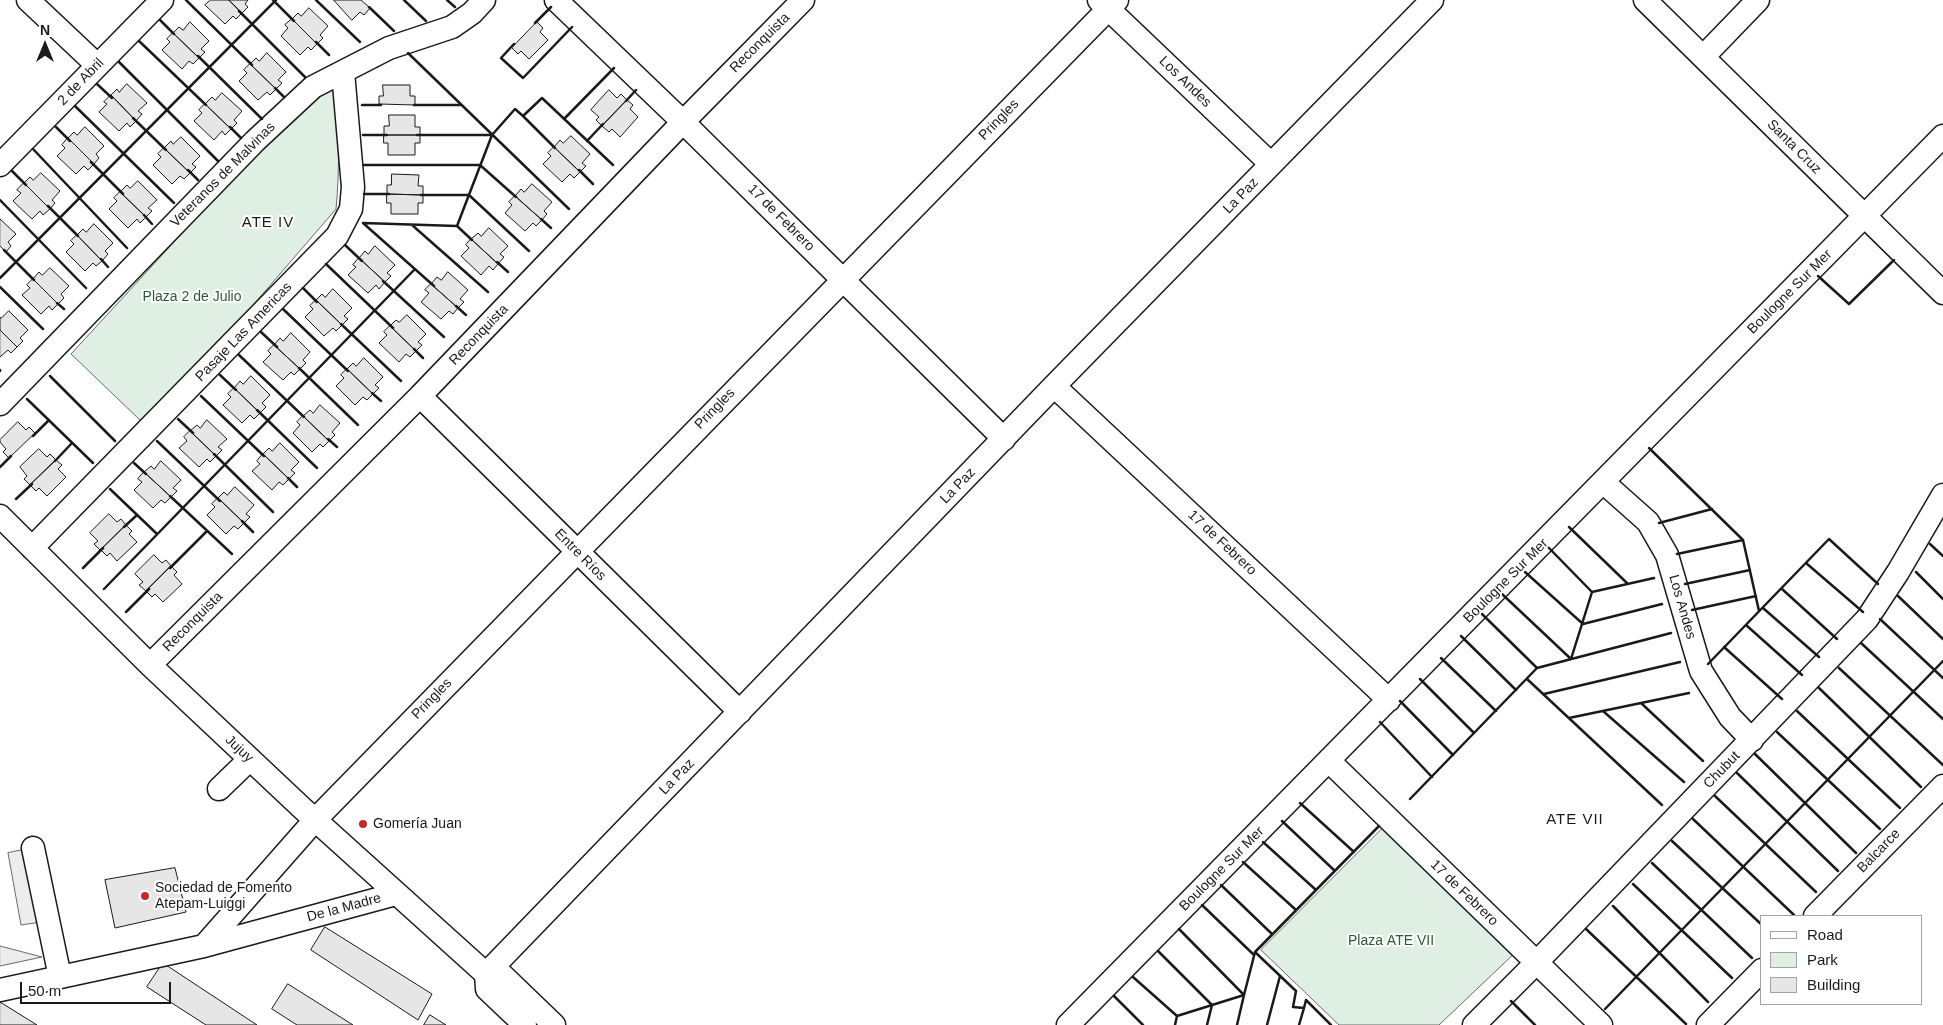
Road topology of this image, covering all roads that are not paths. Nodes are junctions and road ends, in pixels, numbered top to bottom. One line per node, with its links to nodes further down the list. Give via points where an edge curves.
1 (28, 0): 11 (street)
2 (162, 0): 11 (street, 2 de Abril)
3 (484, 0): 12 (street, Veteranos de Malvinas, via 452,27 389,48)
4 (556, 0): 13 (street, 17 de Febrero)
5 (803, 0): 13 (street, Reconquista)
6 (1432, 0): 15 (street, La Paz)
7 (1645, 0): 10 (street, Santa Cruz)
8 (1758, 0): 10 (street)
9 (1108, 3): 15 (street, Los Andes); 18 (street, Pringles)
10 (1703, 57): 17 (street, Santa Cruz)
11 (97, 65): 16 (street, 2 de Abril)
12 (343, 72): 22 (street, Veteranos de Malvinas, via 313,87 261,135); 27 (street, Pasaje Las Americas, via 353,188 351,209 336,236)
13 (683, 122): 18 (street, 17 de Febrero); 21 (street, Reconquista)
14 (1943, 136): 17 (street, Boulogne Sur Mer)
15 (1271, 164): 20 (street, La Paz)
16 (0, 165)
17 (1864, 217): 19 (street, Santa Cruz); 24 (street, Boulogne Sur Mer)
18 (842, 279): 23 (street, 17 de Febrero); 28 (street, Pringles)
19 (1943, 294)
20 (1054, 386): 23 (street, La Paz); 30 (street, 17 de Febrero)
21 (420, 396): 28 (street, Entre Ríos); 29 (street, Reconquista)
22 (0, 404)
23 (1004, 438): 31 (street, La Paz)
24 (1603, 482): 30 (street, Boulogne Sur Mer); 32 (street, Los Andes, via 1648,522 1667,555 1701,671 1730,717)
25 (1943, 495): 32 (street, Chubut, via 1867,618)
26 (0, 516): 27 (street, Jujuy)
27 (32, 548): 29 (street, Jujuy)
28 (576, 551): 31 (street, Entre Ríos); 37 (street, Pringles)
29 (150, 665): 33 (street, Jujuy)
30 (1389, 700): 34 (street, Boulogne Sur Mer)
31 (740, 712): 44 (street, La Paz)
32 (1752, 740): 42 (street, Chubut)
33 (250, 759): 36 (street); 37 (street, Jujuy)
34 (1328, 761): 42 (street, 17 de Febrero); 49 (street, Boulogne Sur Mer)
35 (1943, 786): 40 (street, Balcarce)
36 (220, 790)
37 (315, 820): 39 (street, Jujuy); 41 (street)
38 (33, 848): 45 (street)
39 (396, 894): 41 (street, De la Madre); 44 (street, Jujuy)
40 (1816, 915)
41 (204, 946): 45 (street, De la Madre)
42 (1536, 963): 50 (street, Chubut); 51 (street, 17 de Febrero)
43 (1760, 972): 52 (street)
44 (486, 974): 47 (street, via 487,989); 48 (street, via 502,974)
45 (60, 977): 46 (street, De la Madre)
46 (0, 990)
47 (525, 1025)
48 (554, 1025)
49 (1068, 1025)
50 (1474, 1025)
51 (1601, 1025)
52 (1708, 1025)

